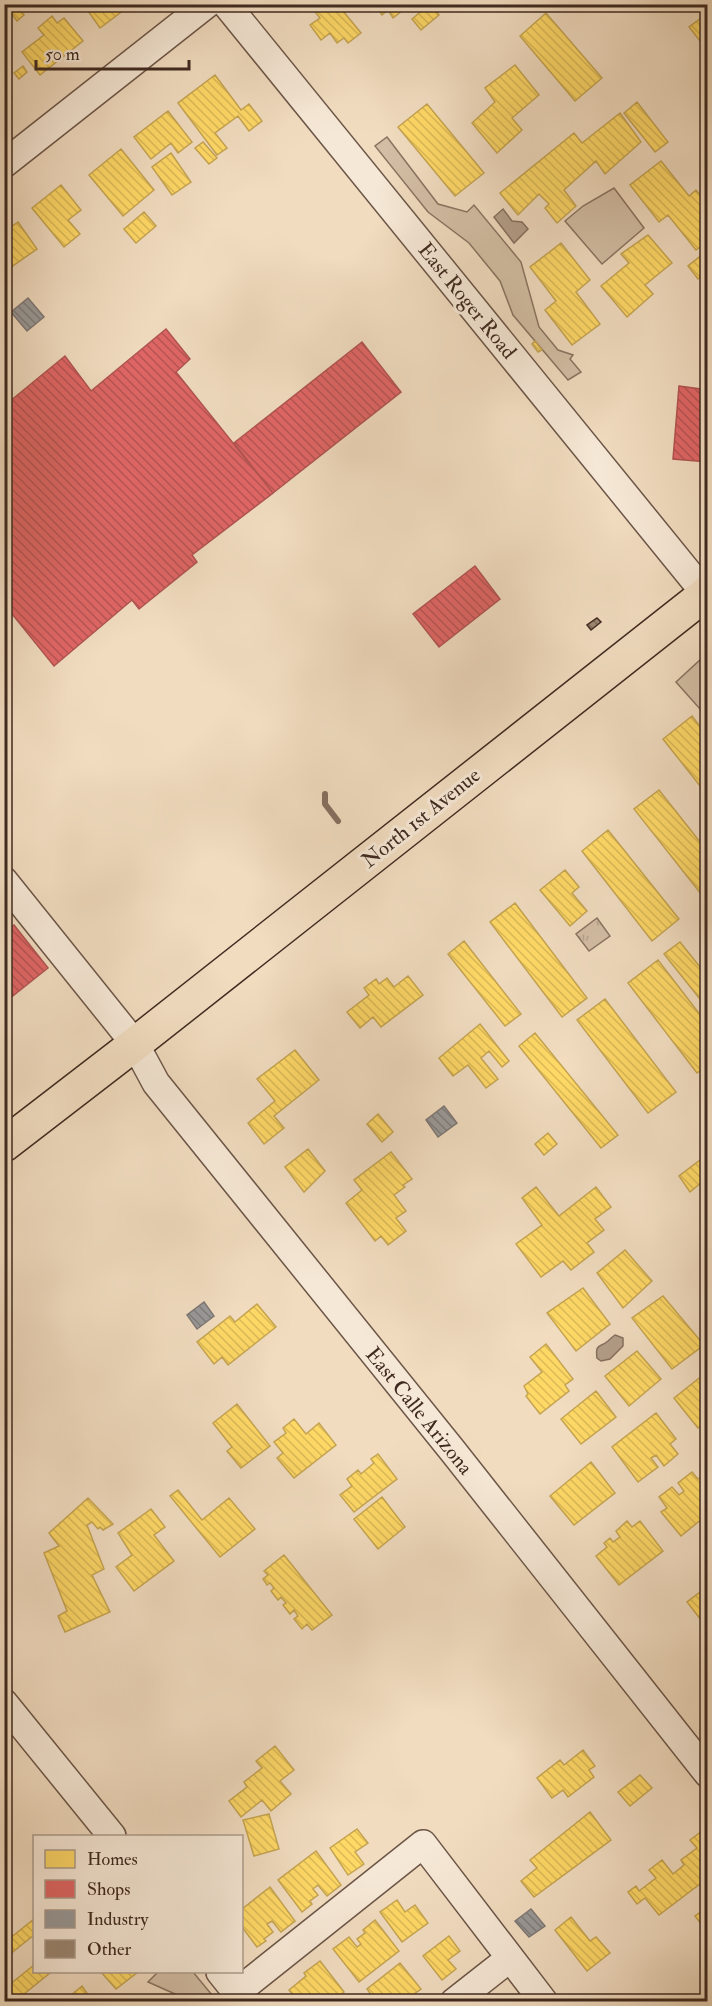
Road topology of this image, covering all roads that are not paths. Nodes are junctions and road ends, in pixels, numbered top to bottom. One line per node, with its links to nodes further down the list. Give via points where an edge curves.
1 (207, 4): 3 (street)
2 (226, 4): 4 (street, East Roger Road)
3 (4, 164)
4 (707, 594): 6 (main road, North 1st Avenue)
5 (4, 881): 6 (street)
6 (135, 1044): 7 (main road, North 1st Avenue); 9 (street, East Calle Arizona, via 156,1083)
7 (4, 1145)
8 (4, 1703): 10 (street)
9 (708, 1774)
10 (111, 1835)
11 (510, 1958): 13 (street, via 423,1844); 14 (street); 15 (street)
12 (222, 1973): 13 (street)
13 (241, 1997)
14 (454, 2001)
15 (544, 2001)

